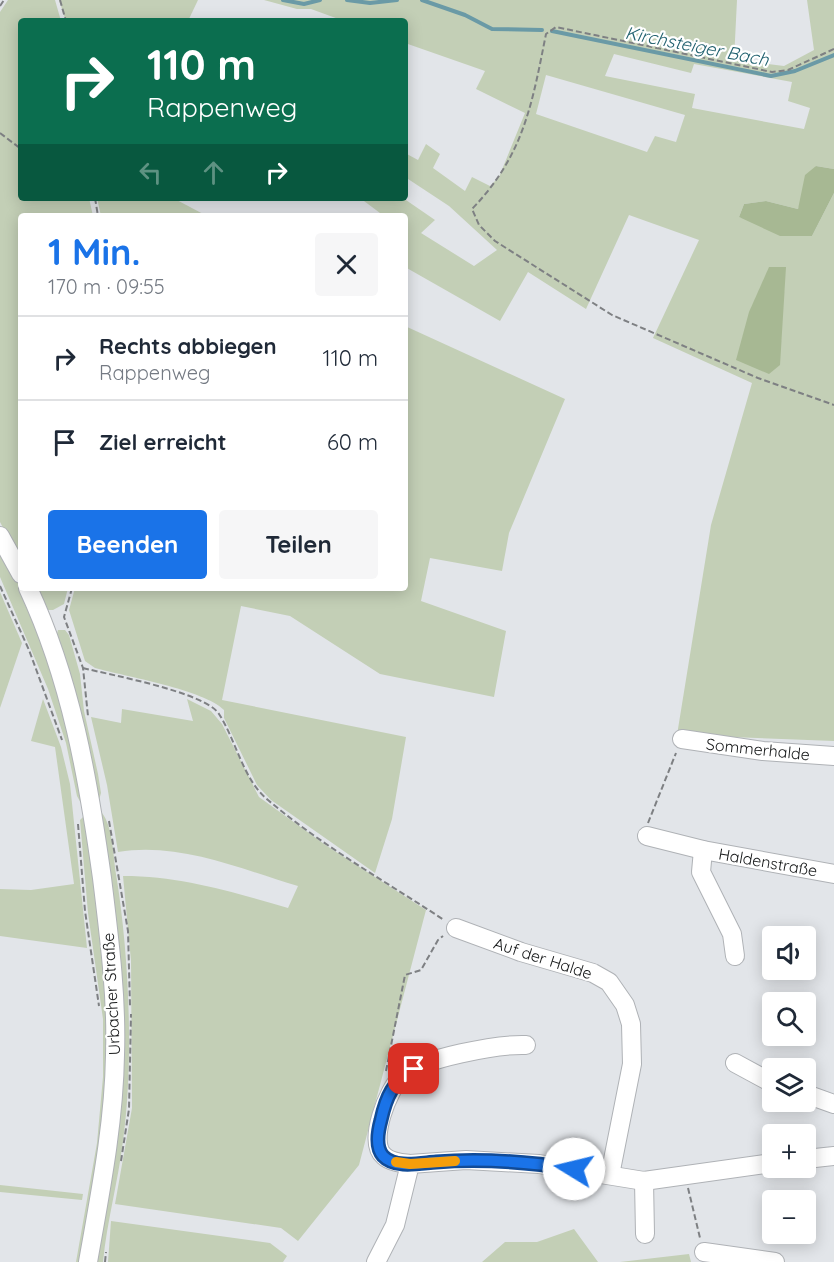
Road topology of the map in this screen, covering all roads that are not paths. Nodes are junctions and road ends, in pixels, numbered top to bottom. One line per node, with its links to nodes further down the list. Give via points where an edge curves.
1 (0, 536): 2 (street)
2 (18, 569)
3 (29, 591): 25 (street, Urbacher Straße, via 45,625 75,726 92,809 108,925 116,1055 110,1127)
4 (682, 739): 5 (street, Sommerhalde)
5 (834, 756)
6 (647, 830): 7 (street, Haldenstraße)
7 (703, 850): 8 (street, Haldenstraße); 11 (street, Haldenstraße, via 701,873 732,934)
8 (834, 874): 9 (street, Haldenstraße)
9 (834, 887)
10 (456, 928): 21 (street, Auf der Halde, via 592,973 609,982 625,1005 631,1024 632,1064)
11 (735, 956)
12 (526, 1045): 19 (street, via 427,1061 402,1076 386,1098 378,1146 383,1156)
13 (735, 1063): 14 (street)
14 (762, 1078)
15 (816, 1098): 16 (street)
16 (834, 1104)
17 (834, 1156): 18 (street)
18 (816, 1158)
19 (410, 1164): 21 (street, via 466,1160 539,1164); 26 (street, via 394,1225)
20 (762, 1164): 22 (street)
21 (610, 1175): 22 (street)
22 (644, 1181): 23 (street)
23 (645, 1234)
24 (704, 1252): 27 (street)
25 (88, 1262)
26 (376, 1262)
27 (775, 1262)

